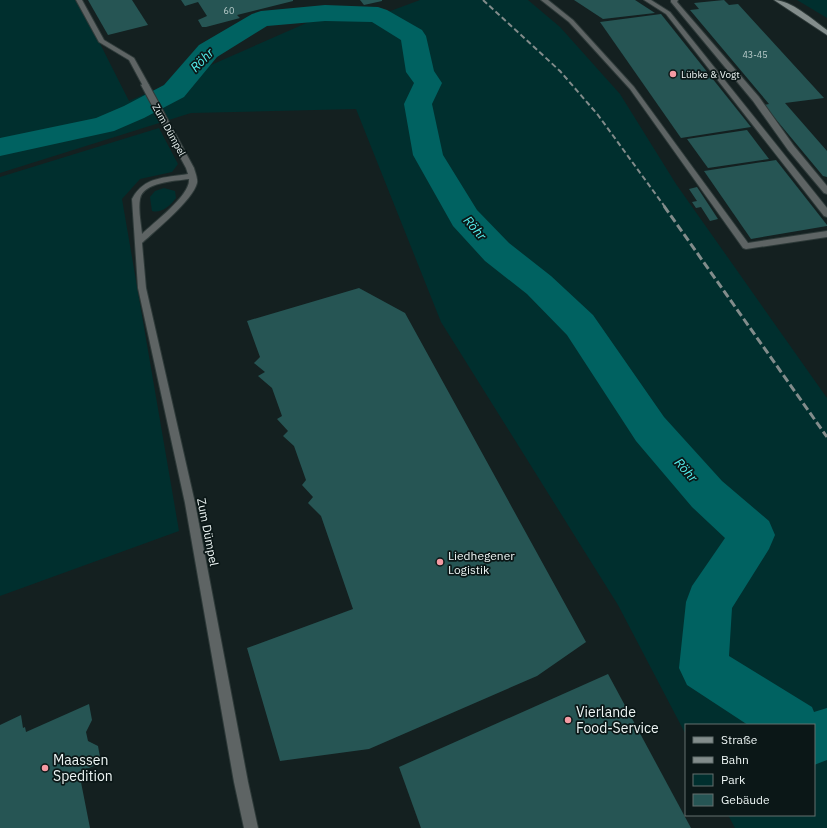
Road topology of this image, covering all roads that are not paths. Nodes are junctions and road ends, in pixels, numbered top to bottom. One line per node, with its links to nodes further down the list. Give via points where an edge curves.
1 (79, 0): 7 (street, Zum Dümpel, via 101,41 132,59)
2 (544, 0): 10 (street, via 571,21 632,88 746,246)
3 (647, 0): 9 (street, via 668,13)
4 (675, 0): 8 (street, via 673,1 756,99 790,148)
5 (777, 0): 6 (main road, via 799,12)
6 (827, 33)
7 (192, 176): 11 (street, via 193,183 186,197); 11 (street, Zum Dümpel, via 153,182 140,191 136,199)
8 (827, 191)
9 (827, 214)
10 (827, 234)
11 (138, 242): 12 (street, Zum Dümpel, via 142,288 190,503)
12 (251, 828)

